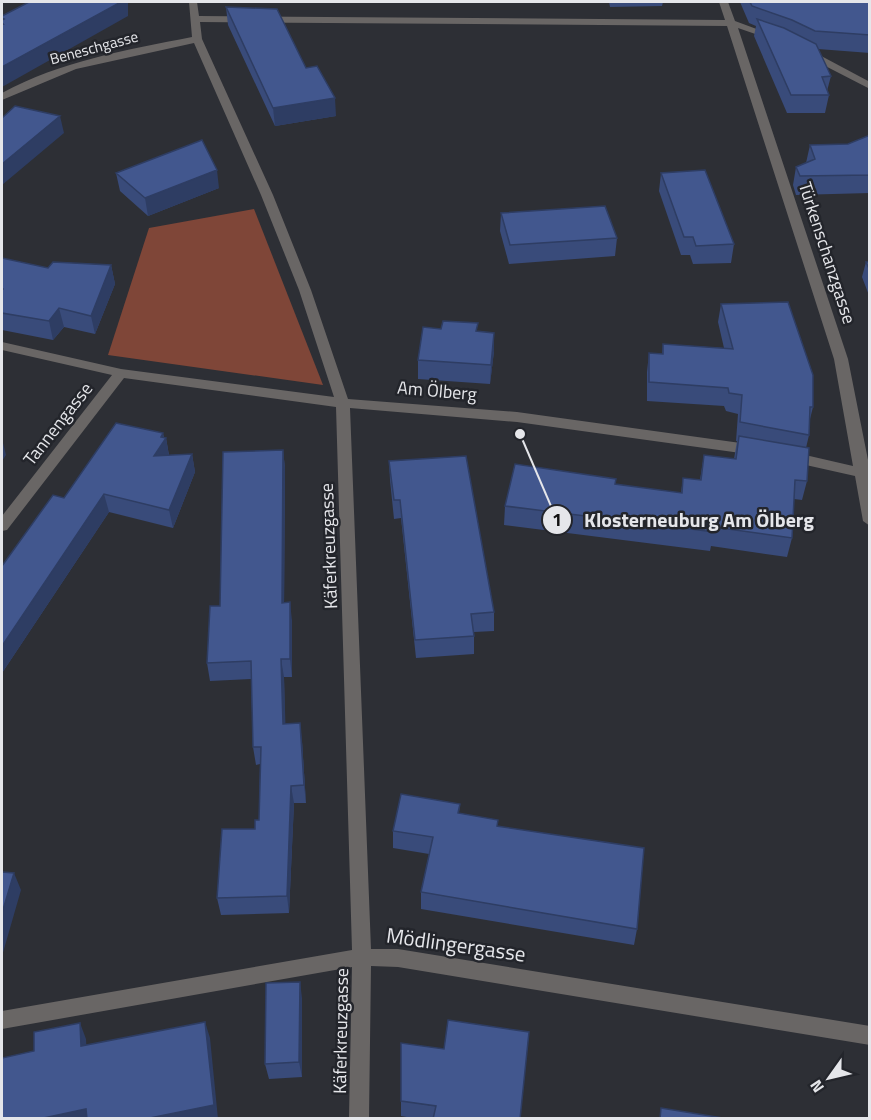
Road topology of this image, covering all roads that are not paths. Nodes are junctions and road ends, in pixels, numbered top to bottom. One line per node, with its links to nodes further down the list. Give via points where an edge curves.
1 (193, 2): 3 (street, Käferkreuzgasse)
2 (724, 2): 4 (street, Türkenschanzgasse)
3 (194, 19): 4 (street); 5 (street, Käferkreuzgasse)
4 (731, 23): 6 (street); 13 (street, Türkenschanzgasse, via 841,359)
5 (197, 39): 9 (street, Beneschgasse, via 102,58 21,85); 12 (street, Käferkreuzgasse, via 267,195 305,290)
6 (785, 41)
7 (796, 46): 8 (street)
8 (870, 86)
9 (2, 96)
10 (2, 346): 11 (street, Am Ölberg)
11 (121, 373): 12 (street, Am Ölberg); 15 (street, Tannengasse)
12 (343, 403): 13 (street, Am Ölberg, via 517,417 678,437); 16 (street, Käferkreuzgasse)
13 (866, 474): 14 (street, Türkenschanzgasse)
14 (870, 521)
15 (2, 525)
16 (362, 957): 17 (street, Mödlingergasse); 18 (street, Mödlingergasse, via 398,958); 19 (street, Käferkreuzgasse)
17 (2, 1020)
18 (870, 1036)
19 (359, 1119)

